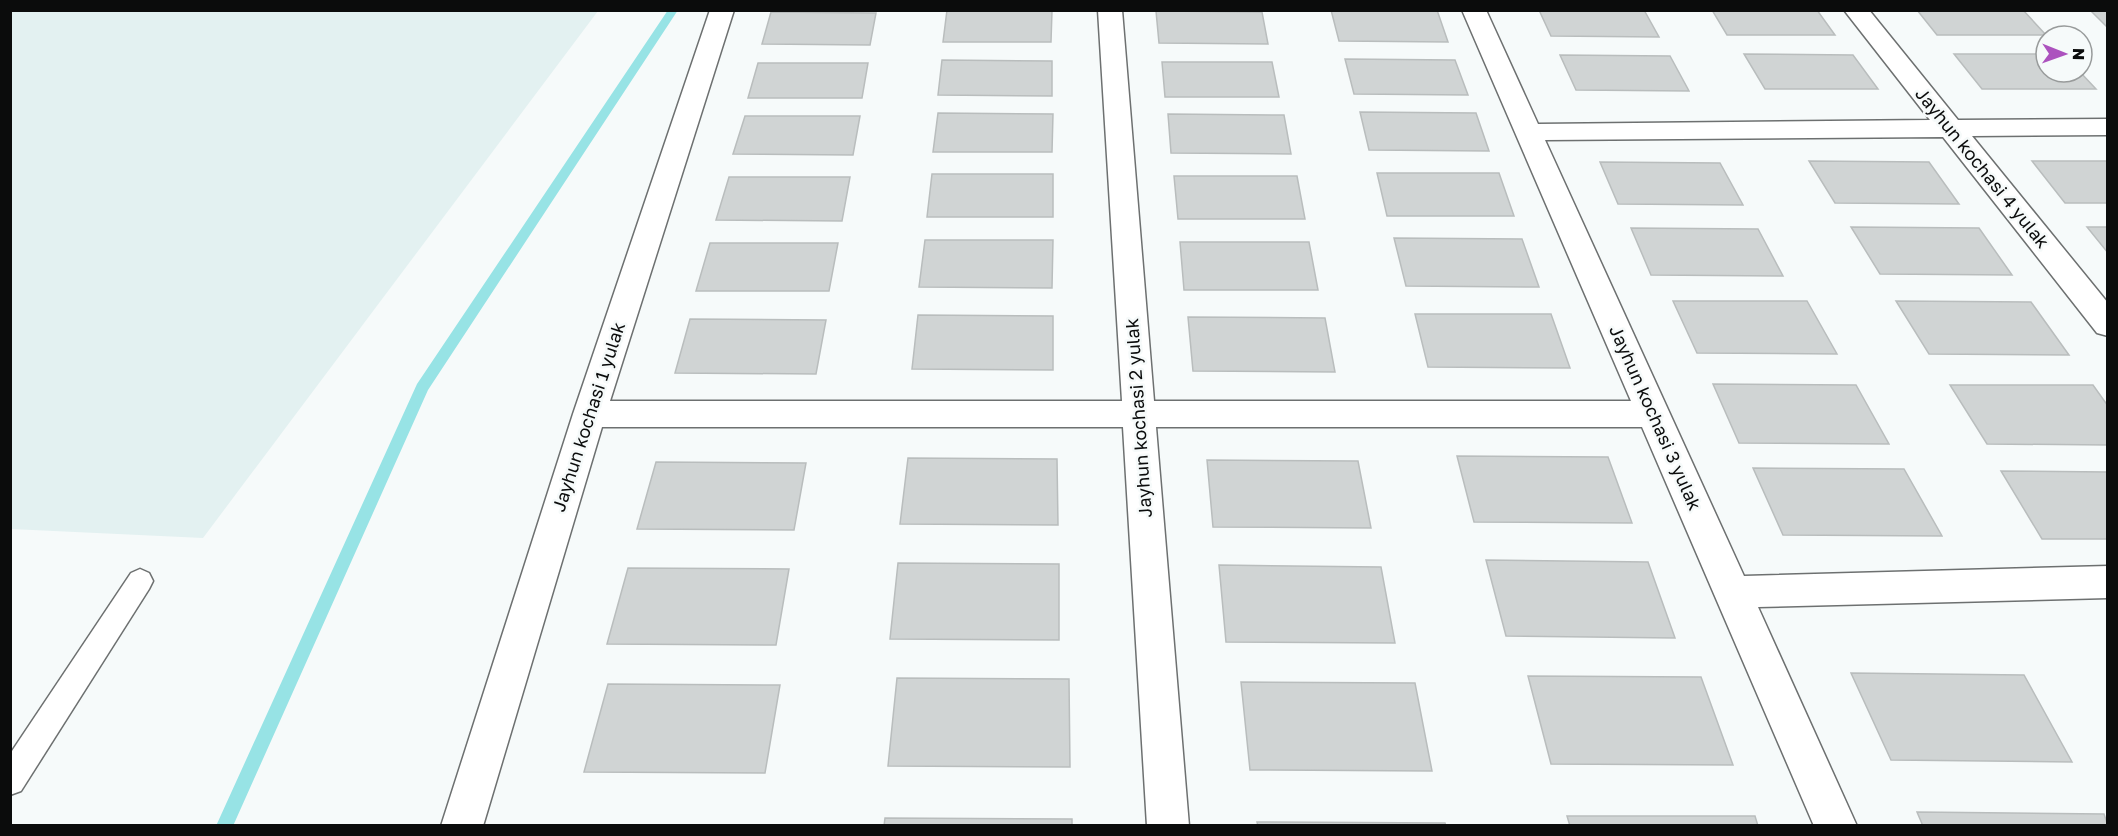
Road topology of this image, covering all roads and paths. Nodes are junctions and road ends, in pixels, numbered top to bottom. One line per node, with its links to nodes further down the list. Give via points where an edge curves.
1 (722, 10): 9 (street, Jayhun kochasi 1 yulak)
2 (1110, 10): 10 (street, Jayhun kochasi 2 yulak)
3 (1474, 10): 7 (street, Jayhun kochasi 3 yulak)
4 (1856, 10): 6 (street, Jayhun kochasi 4 yulak)
5 (2108, 127): 6 (street)
6 (1951, 129): 7 (street); 8 (street, Jayhun kochasi 4 yulak)
7 (1528, 132): 11 (street, Jayhun kochasi 3 yulak)
8 (2108, 325)
9 (589, 414): 10 (street); 16 (street, Jayhun kochasi 1 yulak)
10 (1139, 414): 11 (street); 17 (street, Jayhun kochasi 2 yulak)
11 (1653, 414): 14 (street, Jayhun kochasi 3 yulak)
12 (140, 581): 15 (lane)
13 (2108, 582): 14 (street)
14 (1733, 592): 18 (street, Jayhun kochasi 3 yulak)
15 (10, 781)
16 (462, 825)
17 (1168, 825)
18 (1836, 825)

